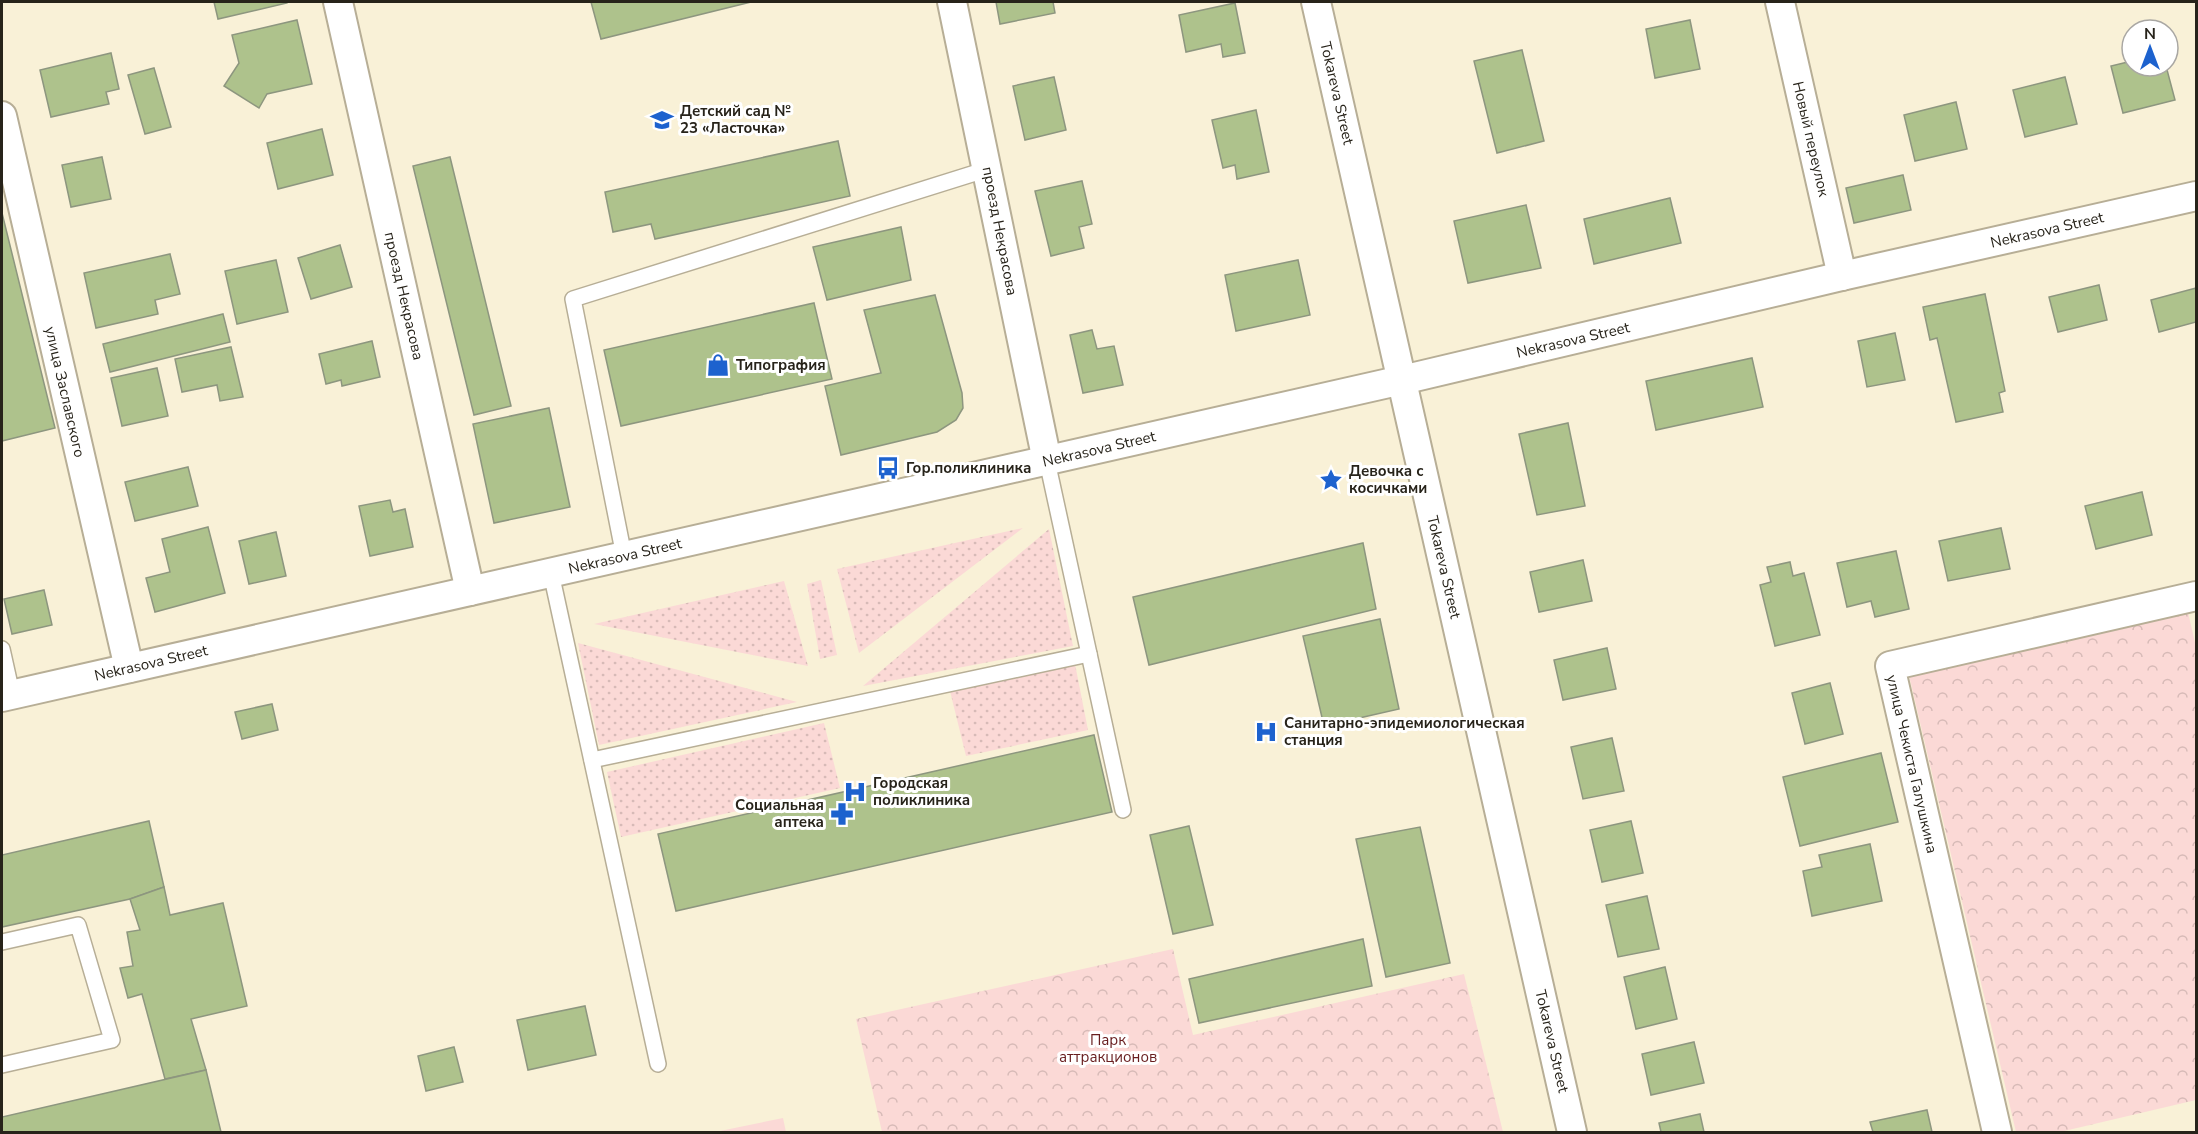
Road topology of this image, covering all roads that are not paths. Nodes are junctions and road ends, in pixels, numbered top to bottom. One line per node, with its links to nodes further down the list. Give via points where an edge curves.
1 (338, 2): 13 (street, проезд Некрасова)
2 (952, 2): 6 (street, проезд Некрасова)
3 (1316, 2): 9 (street, Tokareva Street)
4 (1780, 2): 8 (street, Новый переулок)
5 (2, 116): 17 (street, улица Заславского)
6 (988, 169): 10 (street, проезд Некрасова); 11 (lane, via 573,299)
7 (2196, 196): 8 (street, Nekrasova Street)
8 (1842, 276): 9 (street, Nekrasova Street)
9 (1402, 380): 10 (street, Nekrasova Street); 24 (street, Tokareva Street)
10 (1047, 460): 11 (street, Nekrasova Street); 16 (lane)
11 (624, 556): 12 (street, Nekrasova Street)
12 (551, 573): 13 (street, Nekrasova Street); 19 (lane)
13 (470, 591): 17 (street, Nekrasova Street)
14 (2196, 596): 25 (street, улица Чекиста Галушкина, via 1890,666)
15 (2, 649): 18 (lane)
16 (1089, 654): 19 (lane); 20 (lane)
17 (129, 668): 18 (street, Nekrasova Street)
18 (7, 696)
19 (592, 760): 22 (lane)
20 (1123, 810)
21 (2, 942): 23 (lane, via 78,925 112,1040)
22 (658, 1064)
23 (2, 1065)
24 (1572, 1132)
25 (1997, 1132)

